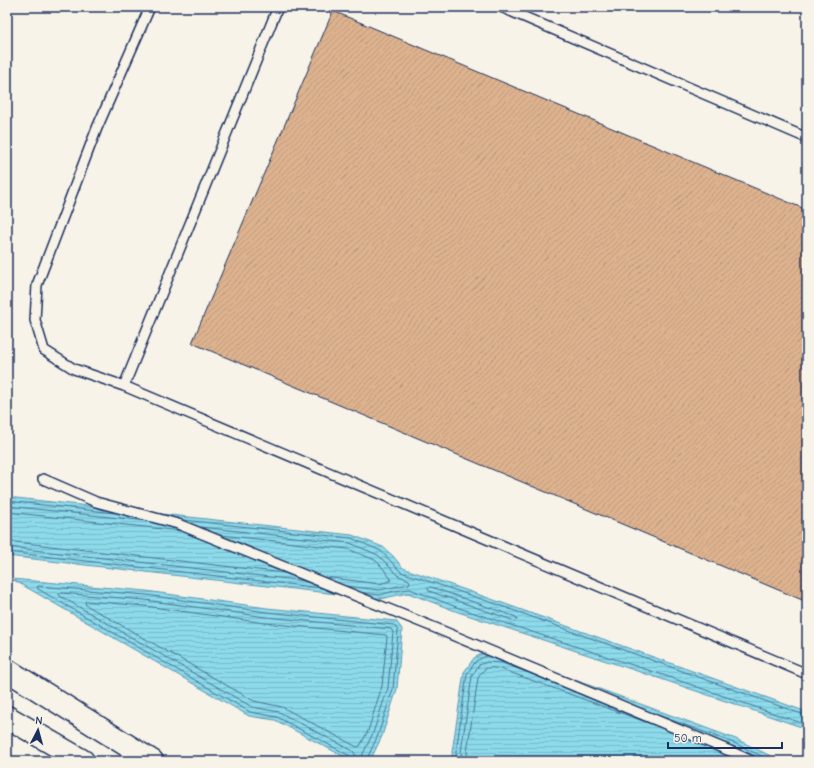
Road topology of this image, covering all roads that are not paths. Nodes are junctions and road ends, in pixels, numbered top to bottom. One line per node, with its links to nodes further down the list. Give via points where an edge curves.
1 (150, 7): 5 (lane, via 97,128 37,285 35,320 44,350 74,369)
2 (278, 7): 5 (lane)
3 (501, 7): 4 (lane)
4 (807, 138)
5 (124, 386): 8 (lane)
6 (43, 479): 12 (lane, via 96,502 178,524 441,630)
7 (7, 670): 11 (highway)
8 (807, 674)
9 (7, 717): 10 (highway)
10 (83, 761)
11 (152, 761)
12 (752, 761)

